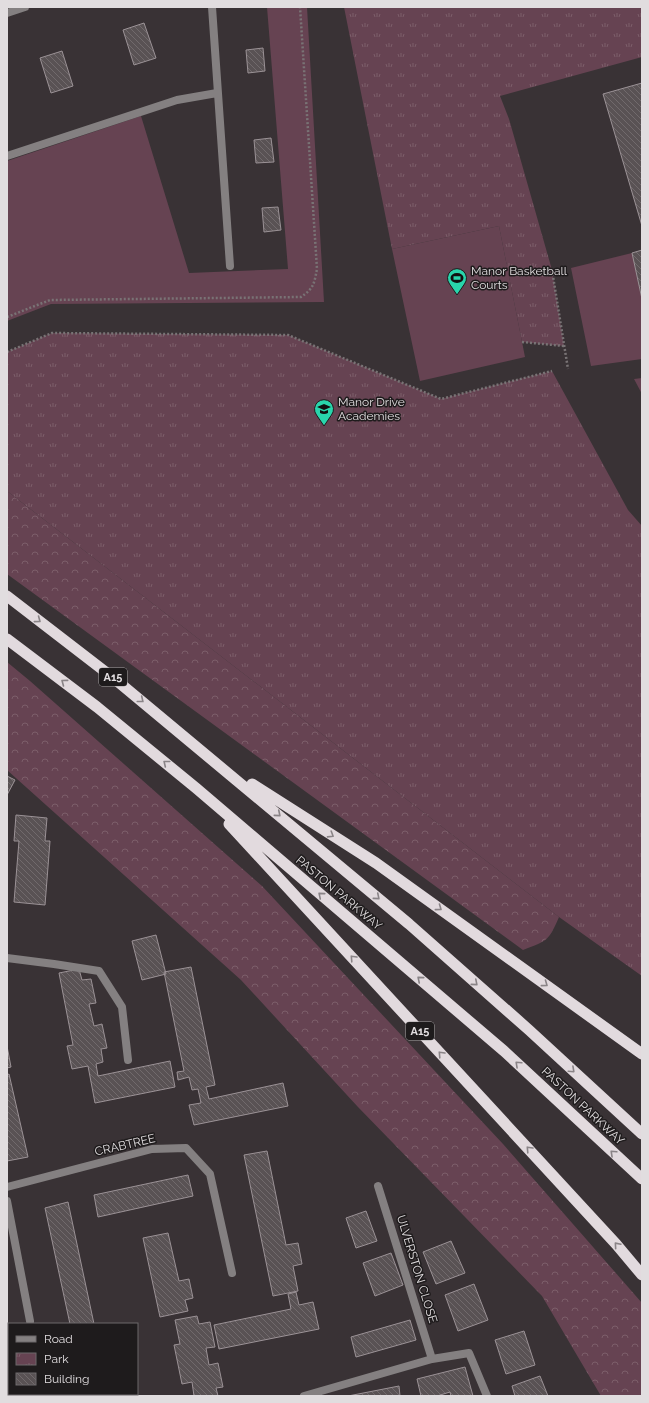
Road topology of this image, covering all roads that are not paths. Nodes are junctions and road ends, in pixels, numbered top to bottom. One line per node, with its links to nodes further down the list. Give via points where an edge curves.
1 (25, 7): 3 (street)
2 (212, 7): 4 (street)
3 (7, 13)
4 (217, 92): 5 (street, via 177,100); 6 (street)
5 (7, 156)
6 (230, 266)
7 (7, 596): 9 (highway, PASTON PARKWAY / A15, one-way to 9, via 116,680)
8 (7, 639): 10 (highway, PASTON PARKWAY / A15, one-way to 8, via 97,707)
9 (216, 762): 12 (highway, A15, one-way to 12, via 376,863); 14 (highway, PASTON PARKWAY / A15, one-way to 14, via 409,924)
10 (196, 788): 15 (highway, PASTON PARKWAY / A15, one-way to 10, via 504,1051); 20 (highway, A15, one-way to 10, via 611,1238)
11 (7, 958): 13 (street, via 99,971 122,1007)
12 (642, 1054)
13 (128, 1060)
14 (642, 1134)
15 (642, 1179)
16 (378, 1186): 22 (street, ULVERSTON CLOSE)
17 (7, 1187): 19 (street, CRABTREE, via 152,1149 186,1148 210,1174)
18 (7, 1202): 21 (street)
19 (232, 1273)
20 (642, 1275)
21 (30, 1321)
22 (432, 1359): 23 (street); 24 (street, via 469,1353)
23 (304, 1396)
24 (487, 1396)

